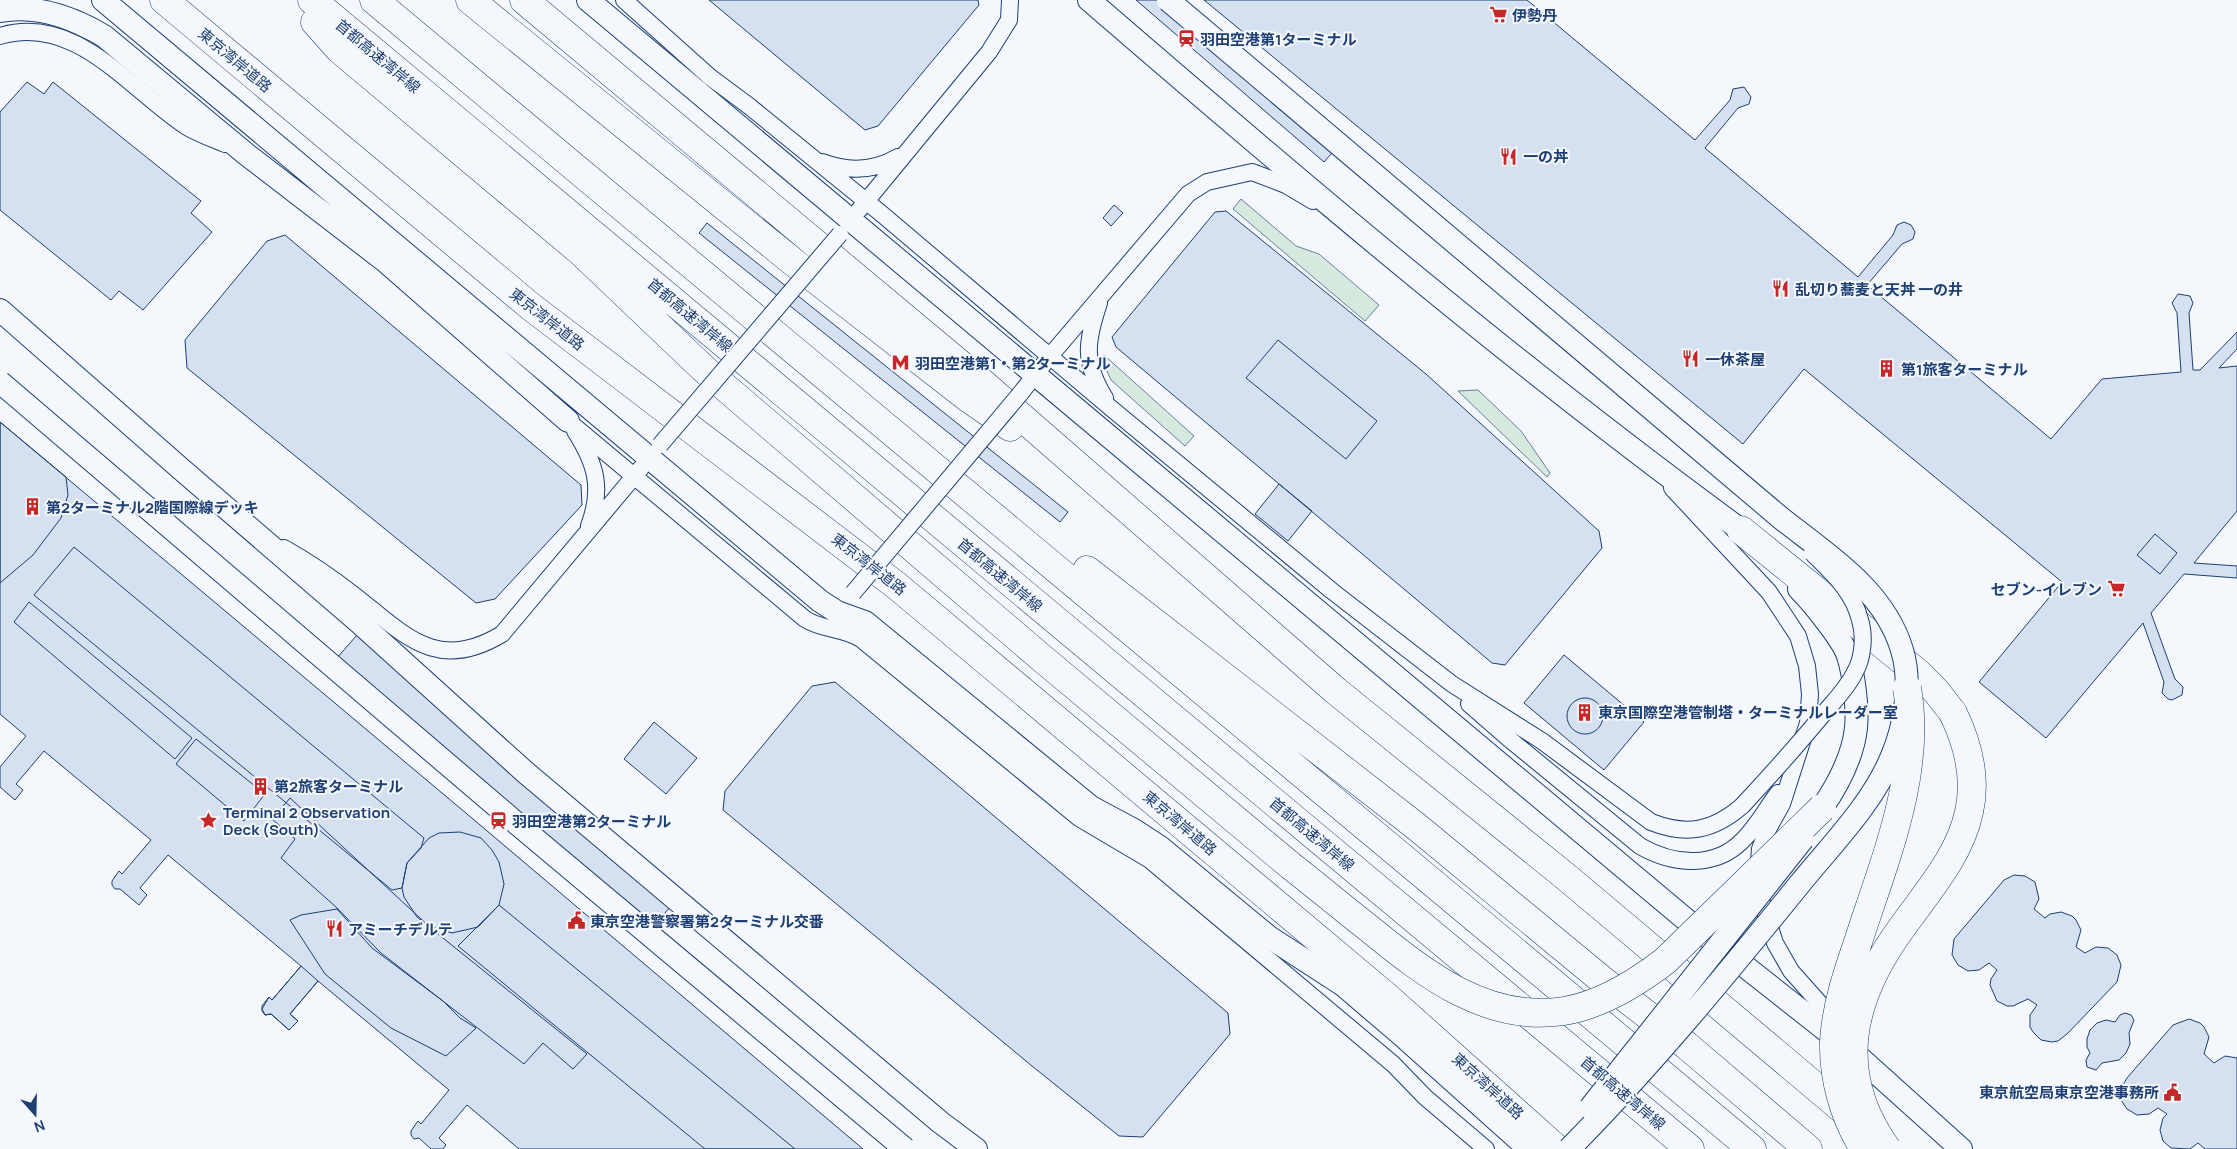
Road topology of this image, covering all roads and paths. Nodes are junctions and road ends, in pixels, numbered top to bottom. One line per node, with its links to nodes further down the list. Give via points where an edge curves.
1 (103, 0): 29 (street)
2 (164, 0): 48 (highway, 東京湾岸道路, via 530,306 897,586 1386,996)
3 (296, 0): 40 (highway, bridge, via 340,50 581,252 705,370 1036,654 1291,866 1406,958 1443,983 1489,1005 1539,1012 1564,1010 1617,993 1665,961)
4 (312, 0): 50 (highway, 首都高速湾岸線)
5 (374, 0): 31 (highway)
6 (470, 0): 30 (highway, via 792,261 968,398 1029,440)
7 (524, 0): 30 (highway, via 979,380)
8 (588, 0): 19 (street)
9 (624, 0): 17 (street, via 710,78)
10 (1010, 0): 15 (street, via 1009,20 989,52)
11 (1089, 0): 20 (street)
12 (1168, 0): 32 (street, bridge)
13 (0, 11): 16 (street, via 31,10 79,21 104,36)
14 (0, 36): 16 (street, via 13,32 47,32 72,40 188,128)
15 (905, 153): 17 (street, via 884,166 865,169 833,166); 18 (street)
16 (246, 154): 27 (street, via 385,261)
17 (812, 158): 18 (street)
18 (866, 201): 19 (street); 23 (street)
19 (845, 228): 24 (street); 29 (street, bridge)
20 (1363, 232): 21 (street, via 1269,177 1252,172 1207,182 1188,194); 28 (street)
21 (1101, 297): 23 (street); 26 (street, via 1088,346 1090,366)
22 (0, 310): 33 (street)
23 (1050, 356): 24 (street); 26 (street)
24 (1035, 376): 36 (street, bridge); 41 (street, via 1690,923)
25 (0, 382): 43 (street, bridge, via 507,816)
26 (1112, 409): 37 (street, via 1332,591)
27 (568, 421): 29 (street); 35 (street, via 591,460 596,479 597,497)
28 (1645, 459): 34 (street); 39 (street, via 1769,592 1798,636 1807,666 1810,694 1808,723)
29 (648, 460): 35 (street); 36 (street); 46 (street, via 805,619 861,639 1079,818 1150,860 1393,1064 1425,1097)
30 (1071, 462): 54 (highway, via 1336,691 1565,876)
31 (957, 485): 51 (highway); 52 (highway, via 1008,509 1373,792 1686,1045)
32 (1782, 519): 37 (street, bridge, via 1844,585 1860,620 1863,637 1861,655 1856,672 1836,699 1729,817 1699,829 1674,829 1652,822 1542,741); 38 (street, bridge, via 1856,577 1890,619 1902,651)
33 (251, 529): 35 (street, via 323,570 416,643 455,651 474,648 502,634); 42 (street, via 537,782)
34 (1741, 530): 40 (street, via 1816,606 1848,655 1856,729 1836,788); 54 (highway, bridge, via 1936,691 1953,713 1970,760 1969,813 1946,866 1873,972 1866,986 1854,1037 1853,1058 1860,1092 1873,1125)
35 (586, 536)
36 (837, 612): 47 (street, via 865,622 1092,807 1160,847 1269,936 1343,985)
37 (1452, 684): 39 (street, via 1474,709 1608,821 1640,846 1674,861 1691,862 1728,851 1742,841)
38 (1907, 688): 49 (street, bridge, via 1900,735 1892,758 1866,802 1635,1080); 53 (highway, bridge, via 1912,714 1911,737 1899,809 1846,978 1834,1040 1841,1098)
39 (1789, 780): 41 (street, via 1782,804 1760,849 1758,874 1762,903 1775,943 1791,971 1831,1016)
40 (1822, 808): 48 (street, bridge, via 1799,845)
41 (1851, 1050): 55 (street)
42 (955, 1133): 44 (street); 45 (street)
43 (905, 1149)
44 (972, 1149)
45 (976, 1149)
46 (1486, 1149)
47 (1529, 1149)
48 (1556, 1149)
49 (1569, 1149)
50 (1690, 1149)
51 (1752, 1149)
52 (1808, 1149)
53 (1864, 1149)
54 (1888, 1149)
55 (1961, 1149)

